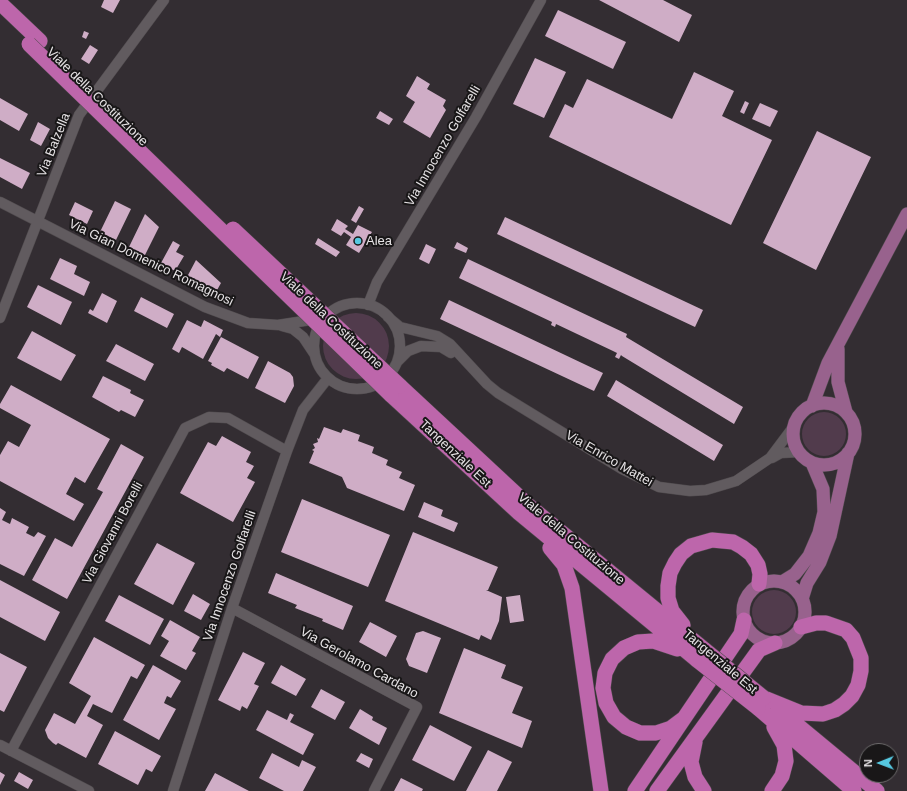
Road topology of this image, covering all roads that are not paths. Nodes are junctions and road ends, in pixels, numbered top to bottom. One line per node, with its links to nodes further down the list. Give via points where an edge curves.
1 (164, 0): 8 (street, Via Balzella, via 79,115)
2 (541, 0): 9 (street, Via Innocenzo Golfarelli, via 476,117 377,282)
3 (0, 3): 5 (highway, Viale della Costituzione)
4 (0, 16): 5 (highway, Viale della Costituzione)
5 (35, 42): 19 (highway, Viale della Costituzione, bridge, via 235,231)
6 (0, 202): 8 (street, Via Gian Domenico Romagnosi)
7 (907, 214): 14 (main road)
8 (38, 221): 12 (street, Via Balzella); 13 (street, Via Gian Domenico Romagnosi, via 205,307 248,323)
9 (368, 305): 10 (street, via 345,305); 11 (street)
10 (325, 317): 13 (street, Via Gian Domenico Romagnosi); 15 (street, via 316,335)
11 (388, 317): 16 (street, Via Enrico Mattei, via 400,327 437,336 450,344); 17 (street, via 399,338)
12 (0, 318)
13 (278, 325): 15 (street, Via Gian Domenico Romagnosi, via 293,329 303,337)
14 (838, 344): 20 (main road, via 821,378); 21 (main road, via 838,382)
15 (315, 355): 18 (street, via 320,368)
16 (463, 360): 17 (street, Via Enrico Mattei, via 432,345 408,351); 26 (street, Via Enrico Mattei, via 498,393 622,469 659,487 690,491 722,486 748,475)
17 (397, 362): 18 (street, via 383,381 361,389 349,389)
18 (328, 378): 23 (street, Via Innocenzo Golfarelli, via 303,410)
19 (396, 391): 28 (highway, Tangenziale Est); 34 (highway, Viale della Costituzione, via 528,505)
20 (812, 406): 21 (main road, via 830,404); 22 (main road, via 801,414)
21 (846, 412): 25 (main road, via 855,436)
22 (794, 426): 24 (main road, via 795,444); 26 (street)
23 (287, 451): 32 (street, Via Innocenzo Golfarelli); 42 (street, Via Giovanni Borelli, via 228,418 209,417 185,428)
24 (799, 452): 26 (street); 27 (main road)
25 (848, 453): 27 (main road, via 832,464); 31 (main road, via 830,536)
26 (770, 458)
27 (812, 463): 29 (main road, via 823,489 824,512 819,532 809,556 795,574)
28 (519, 513): 37 (highway, Viale della Costituzione); 46 (highway, via 529,528 558,555 572,588)
29 (782, 582): 30 (main road, via 767,581); 31 (main road, via 791,585)
30 (759, 584): 33 (main road, via 751,590 745,600); 37 (highway, via 760,574 751,554 733,542 701,542 681,554 670,573 668,598 672,611)
31 (802, 599): 35 (main road, via 805,609)
32 (232, 608): 44 (street, Via Innocenzo Golfarelli); 45 (street, Via Gerolamo Cardano, via 417,707)
33 (744, 620): 36 (main road, via 748,630 755,637); 39 (highway, via 741,634)
34 (675, 625): 37 (highway, Tangenziale Est)
35 (801, 627): 36 (main road, via 785,641); 38 (highway, via 816,623 846,630 853,638 861,658 858,685 852,696 835,710 822,714 801,713)
36 (775, 643): 40 (highway, via 759,650)
37 (701, 655): 38 (highway, Tangenziale Est, bridge); 39 (highway, via 653,640 638,642 618,653 605,672 603,688 606,704 614,717 626,727 640,732 656,733 671,728)
38 (761, 703): 50 (highway, via 784,745 786,761 782,776); 51 (highway); 52 (highway)
39 (683, 719): 47 (highway)
40 (699, 732): 48 (highway); 49 (highway, via 693,746 691,762 695,778)
41 (0, 745): 42 (street)
42 (11, 751): 43 (street)
43 (89, 791)
44 (173, 791)
45 (374, 791)
46 (601, 791)
47 (635, 791)
48 (656, 791)
49 (704, 791)
50 (772, 791)
51 (854, 791)
52 (878, 791)

